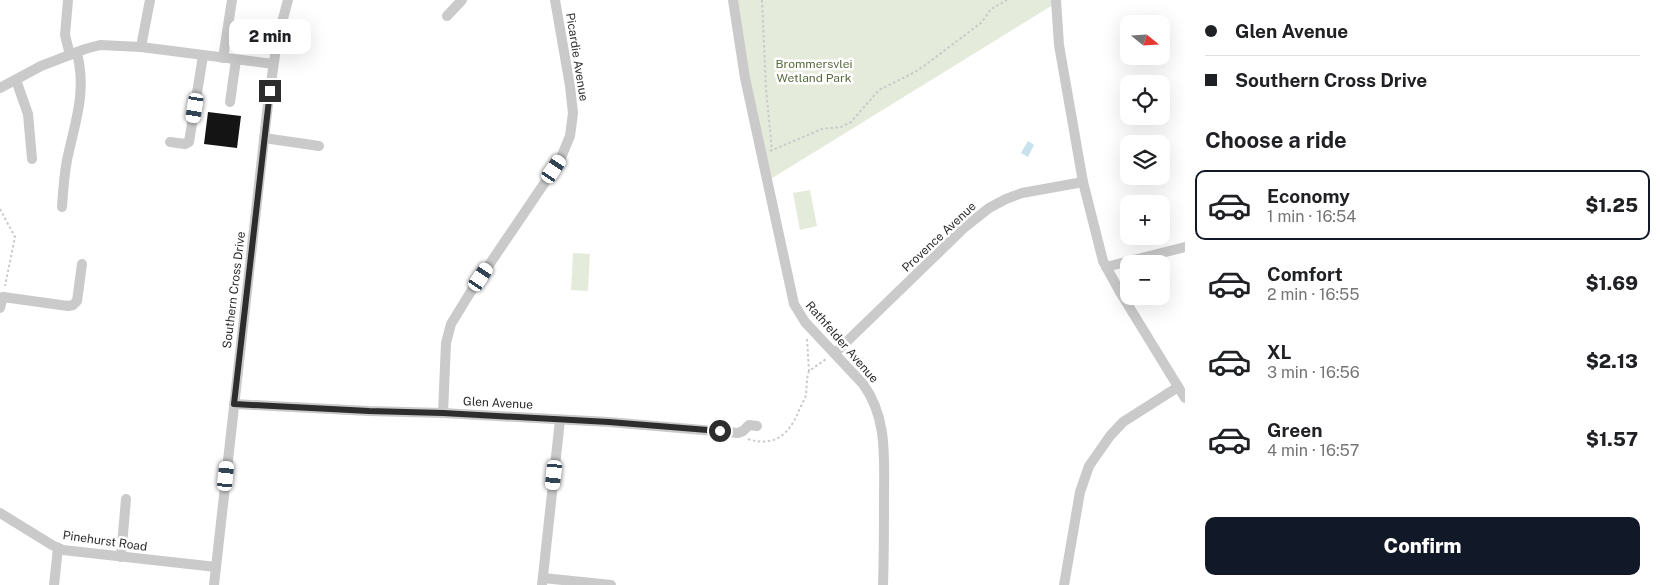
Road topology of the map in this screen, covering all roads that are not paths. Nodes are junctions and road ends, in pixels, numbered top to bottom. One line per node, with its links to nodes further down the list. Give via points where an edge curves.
1 (68, 0): 11 (street, via 65,35)
2 (150, 0): 10 (street)
3 (232, 0): 13 (street)
4 (288, 0): 15 (street, Southern Cross Drive)
5 (462, 0): 9 (street)
6 (555, 0): 33 (street, Picardie Avenue, via 572,102 570,136 560,160 451,324 446,343)
7 (733, 0): 29 (street, Rathfelder Avenue, via 745,78 794,304 797,312)
8 (1056, 0): 23 (street, via 1059,45)
9 (447, 16)
10 (141, 48): 11 (street, via 100,45); 12 (street)
11 (73, 54): 16 (street); 24 (street, via 80,68 82,83)
12 (203, 56): 13 (street); 20 (street, via 189,142)
13 (223, 58): 14 (street)
14 (236, 60): 15 (street); 18 (street)
15 (273, 64): 19 (street, Southern Cross Drive)
16 (16, 80): 17 (street); 22 (street, via 28,114)
17 (0, 88)
18 (230, 102)
19 (264, 138): 21 (street); 32 (street, Southern Cross Drive)
20 (170, 142)
21 (319, 146)
22 (32, 159)
23 (1083, 182): 27 (street); 29 (street, Provence Avenue, via 1022,193 984,211)
24 (62, 207)
25 (1185, 246): 27 (street)
26 (82, 264): 28 (street, via 77,301 71,306 3,297)
27 (1106, 267): 30 (street)
28 (0, 308)
29 (835, 353): 45 (street, Rathfelder Avenue, via 871,394 881,424 884,451)
30 (1178, 386): 31 (street); 46 (street, via 1123,422 1089,466 1080,492)
31 (1185, 398)
32 (234, 404): 33 (street, Glen Avenue); 40 (street, Southern Cross Drive)
33 (443, 413): 34 (street, Glen Avenue)
34 (560, 420): 35 (street, Glen Avenue, via 741,432 748,426); 41 (street)
35 (757, 426)
36 (126, 499): 39 (street)
37 (0, 513): 38 (street, Pinehurst Road)
38 (58, 548): 39 (street, Pinehurst Road); 42 (street)
39 (120, 557): 40 (street, Pinehurst Road)
40 (216, 567): 43 (street, Southern Cross Drive)
41 (543, 581): 44 (street)
42 (54, 585)
43 (214, 585)
44 (611, 585)
45 (883, 585)
46 (1064, 585)

